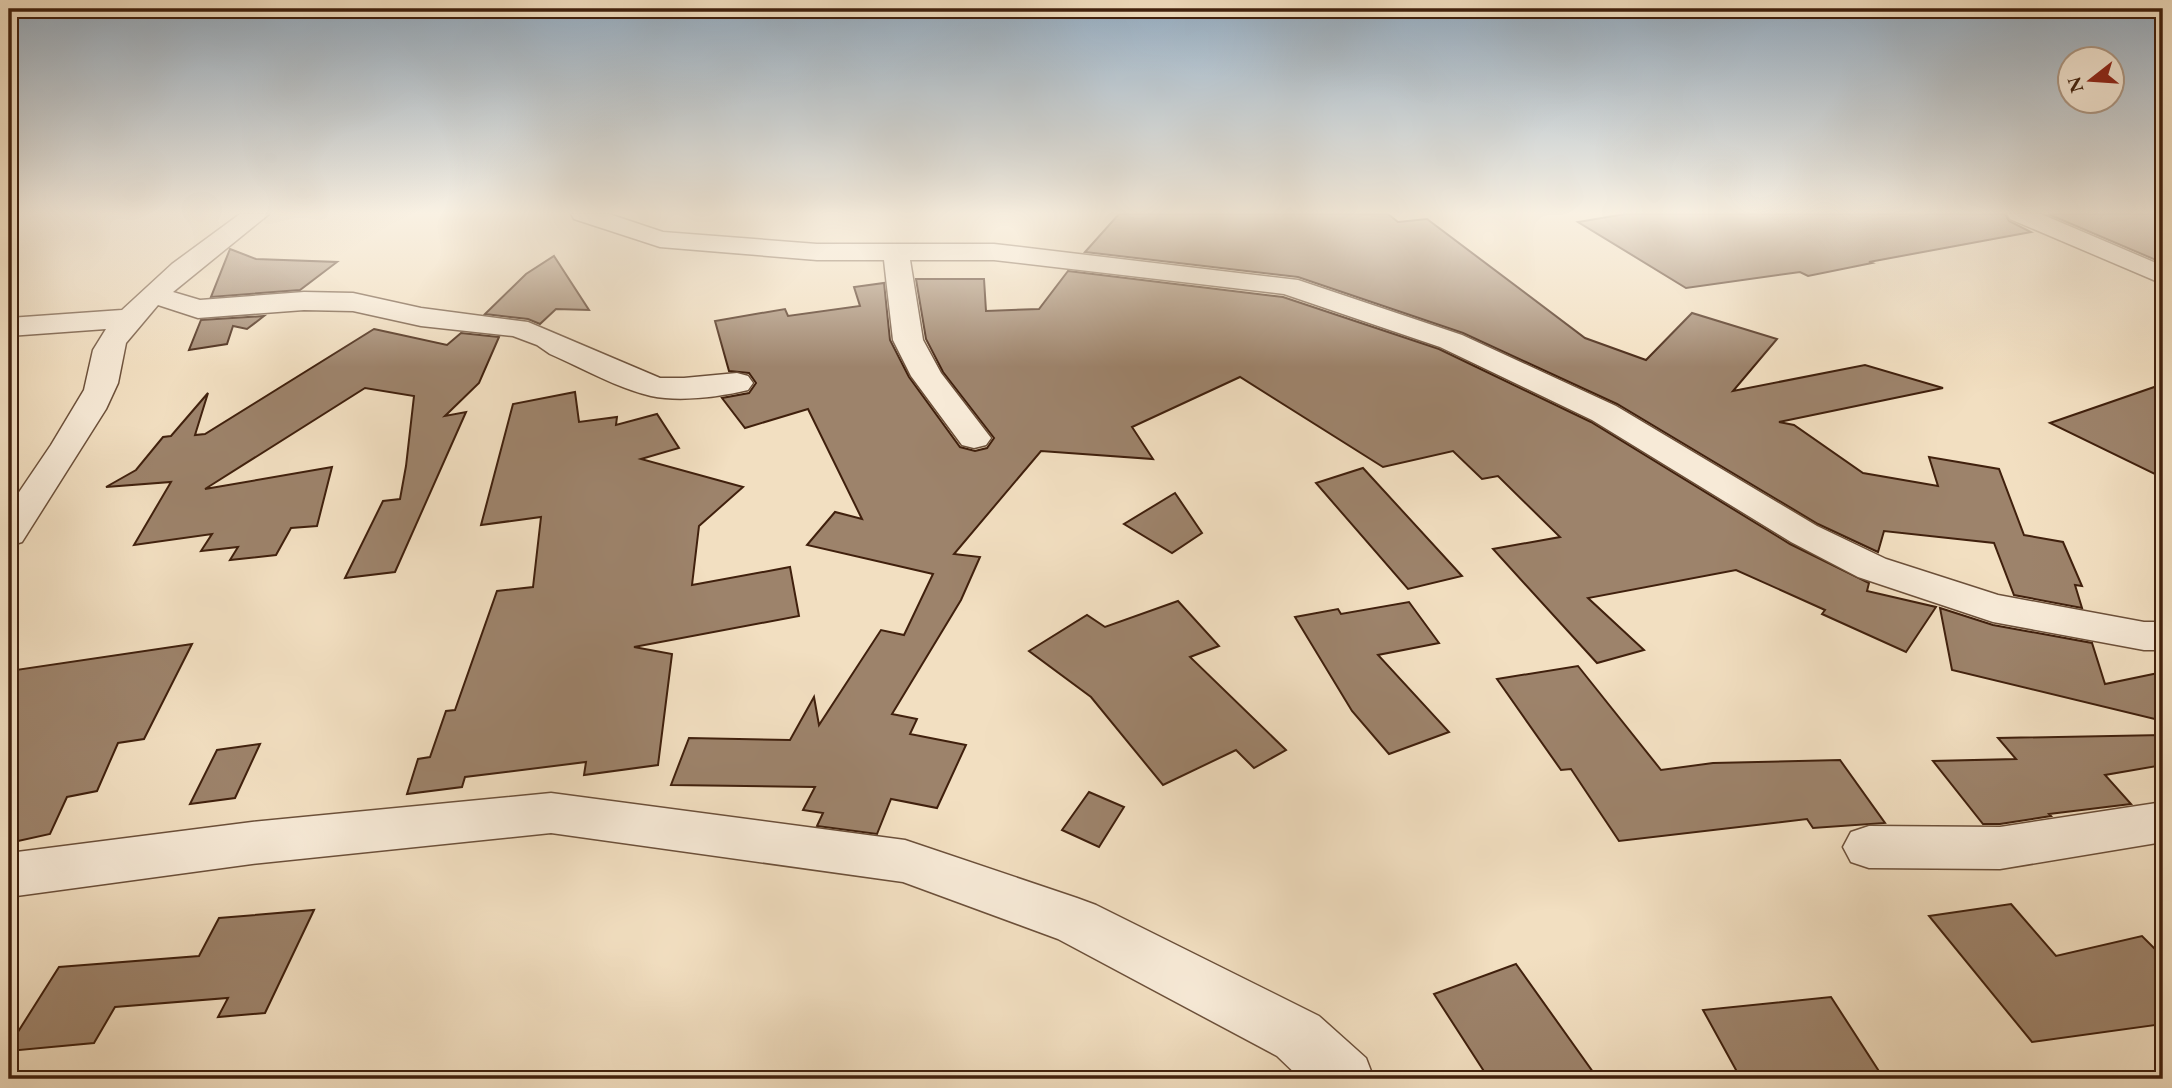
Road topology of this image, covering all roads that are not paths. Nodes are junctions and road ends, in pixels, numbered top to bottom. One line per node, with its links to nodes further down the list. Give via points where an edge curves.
1 (193, 265): 6 (street)
2 (898, 265): 10 (street, via 908,340 927,376)
3 (1104, 265): 12 (street, via 1288,286 1451,341 1604,413 1804,534 1872,568 1993,608)
4 (2137, 265): 5 (street)
5 (2163, 276)
6 (155, 295): 7 (street); 9 (street, via 198,309 353,302 421,317 517,328 655,387)
7 (131, 318): 8 (street); 11 (street, via 104,355 102,386 85,418)
8 (9, 327)
9 (737, 383)
10 (974, 438)
11 (9, 534)
12 (2157, 641)
13 (2163, 822): 14 (street, via 2000,848)
14 (1869, 848)
15 (9, 875): 16 (street, via 551,813 905,861 1077,922 1298,1037)
16 (1344, 1079)

